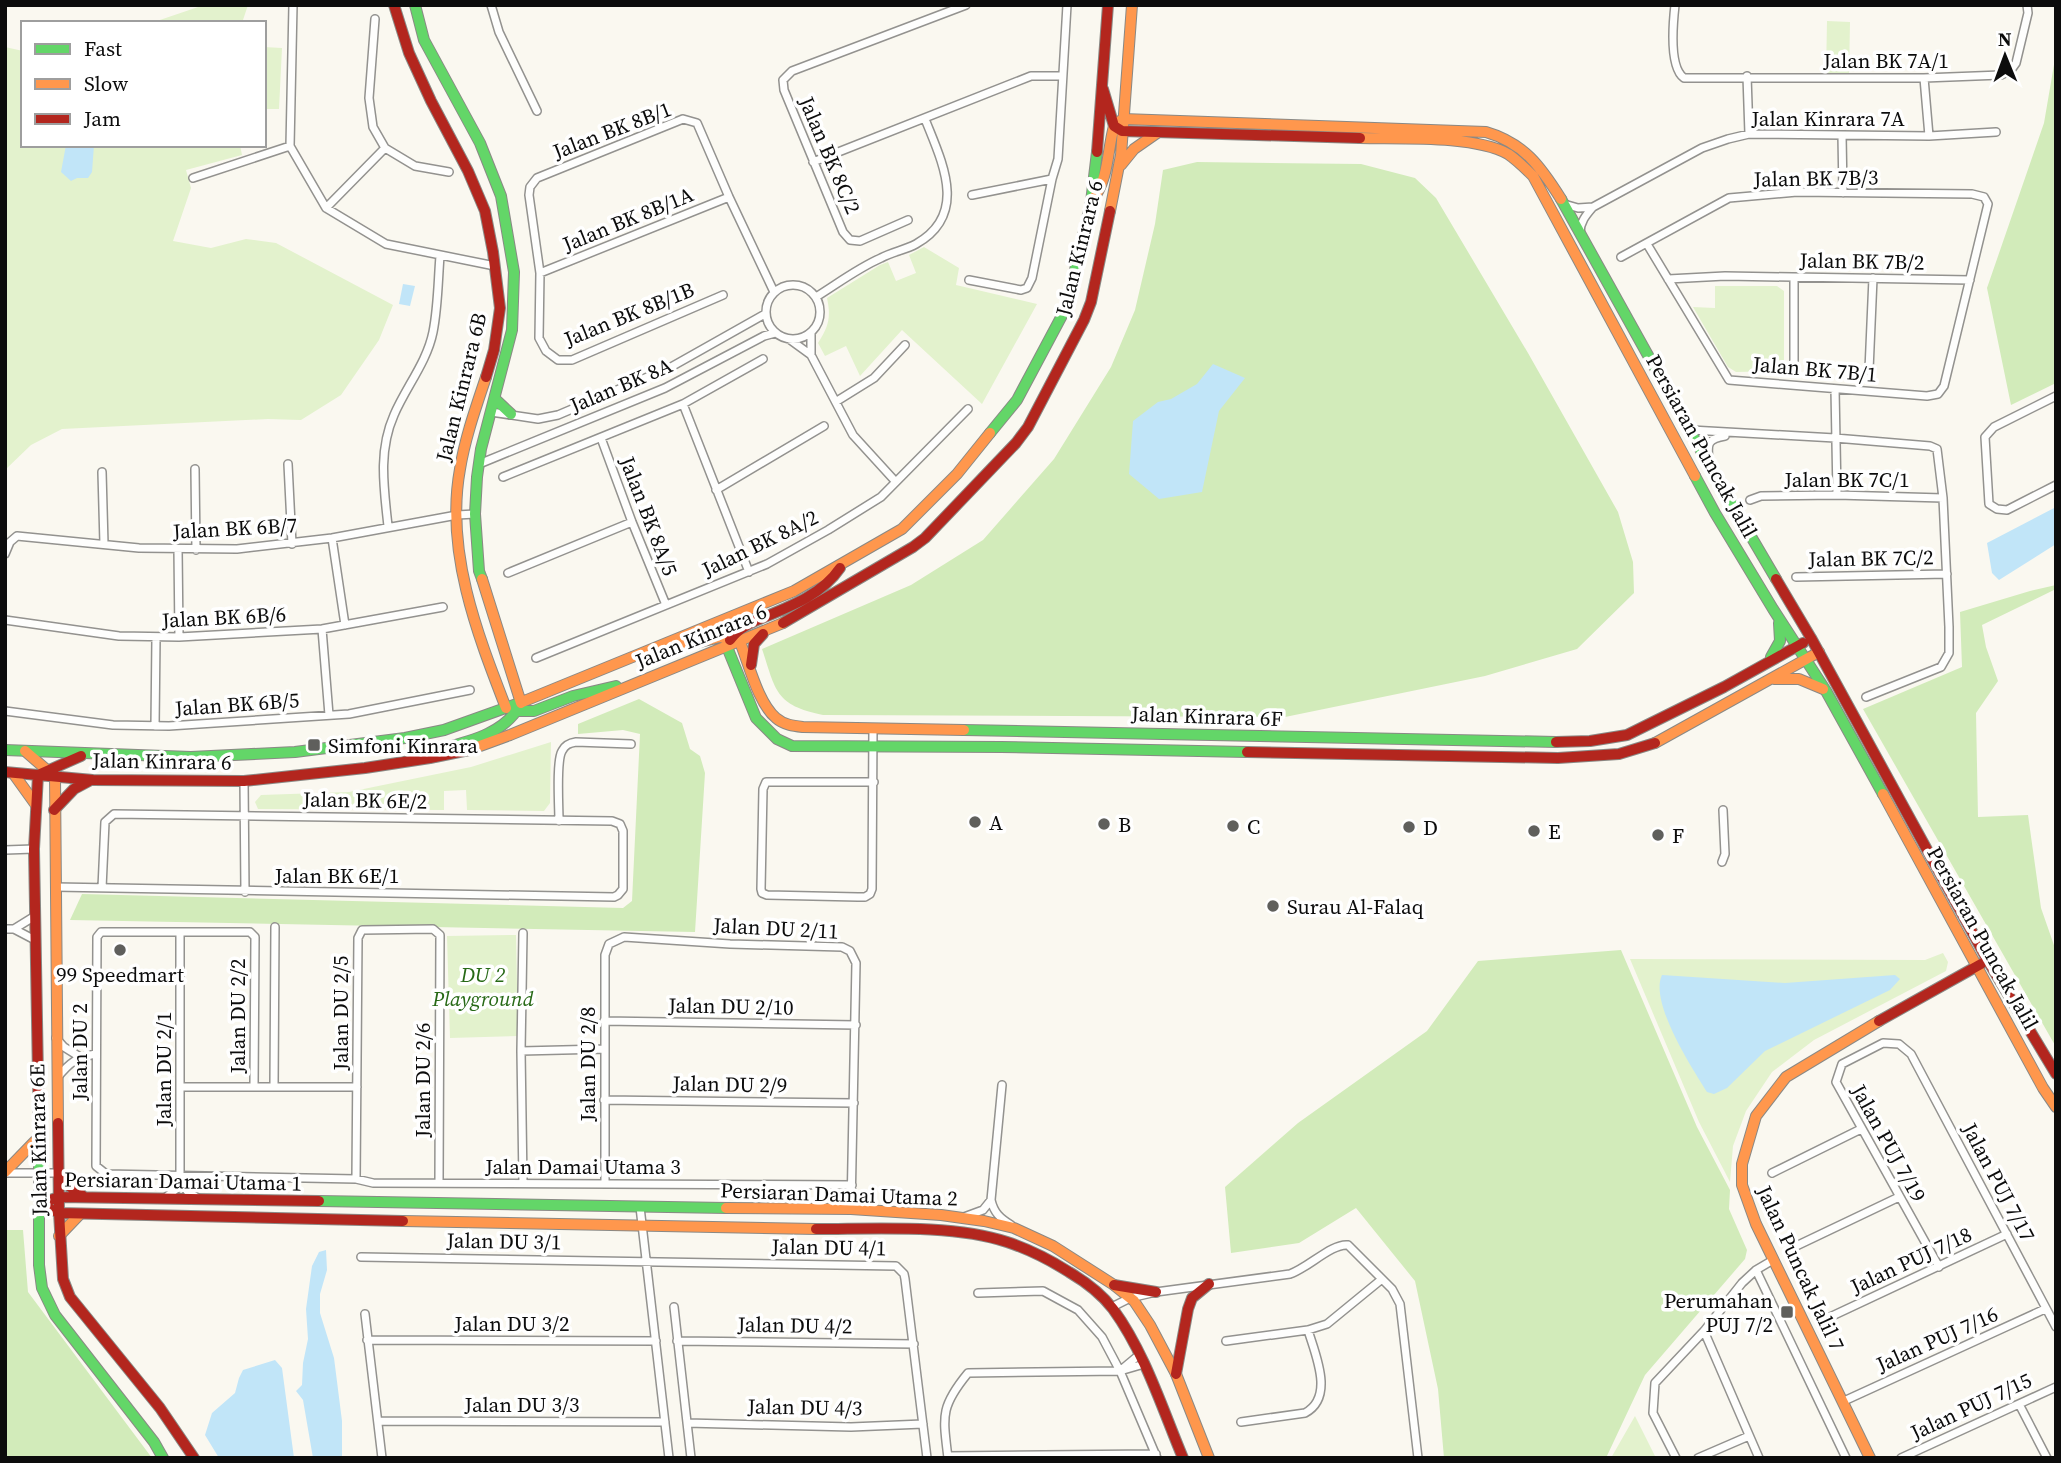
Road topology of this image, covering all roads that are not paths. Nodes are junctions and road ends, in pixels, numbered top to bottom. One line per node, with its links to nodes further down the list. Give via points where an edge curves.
1 (293, 5): 26 (street)
2 (394, 5): 45 (main road, Jalan Kinrara 6B, via 407,48 480,195)
3 (415, 5): 66 (main road, Jalan Kinrara 6B, via 424,40 480,143 500,196 513,272 512,330)
4 (491, 5): 17 (street)
5 (966, 5): 28 (street, Jalan BK 8C/2, via 792,71 783,80)
6 (1067, 5): 12 (street)
7 (1108, 5): 15 (main road)
8 (1132, 5): 16 (main road)
9 (1675, 5): 13 (street, Jalan BK 7A/1, via 1674,47 1677,70 1684,78)
10 (2027, 5): 14 (street, Jalan BK 7A/1, via 2021,47 2011,70 2001,75)
11 (375, 19): 27 (street, via 369,98 373,127)
12 (1062, 76): 18 (street, via 1031,76); 32 (street, via 1058,159)
13 (1747, 76): 14 (street, Jalan BK 7A/1); 23 (street)
14 (1924, 78): 25 (street)
15 (1103, 89): 20 (main road); 36 (main road, Jalan Kinrara 6)
16 (1124, 100): 19 (main road); 20 (main road)
17 (537, 111)
18 (925, 119): 28 (street); 54 (street, via 946,180 947,207 940,222 915,244 879,258)
19 (1145, 121): 20 (main road, Persiaran Puncak Jalil); 37 (main road, Persiaran Puncak Jalil, via 1487,132 1526,152)
20 (1120, 125): 22 (main road, Persiaran Puncak Jalil); 29 (main road, Jalan Kinrara 6); 36 (main road, via 1111,136 1105,179)
21 (1996, 132): 25 (street, Jalan Kinrara 7A)
22 (1157, 133): 29 (main road, via 1134,149); 78 (main road, Persiaran Puncak Jalil, via 1458,141 1507,152 1533,176)
23 (1749, 134): 24 (street, Jalan Kinrara 7A); 38 (street, Jalan Kinrara 7A, via 1702,148)
24 (1842, 135): 25 (street, Jalan Kinrara 7A); 33 (street)
25 (1929, 136)
26 (290, 146): 31 (street); 39 (street)
27 (385, 148): 30 (street, via 415,166); 39 (street)
28 (813, 162): 40 (street, Jalan BK 8C/2, via 850,240 860,241)
29 (1118, 169): 112 (main road, Jalan Kinrara 6, via 1091,302 1017,443 913,548)
30 (449, 172)
31 (193, 178)
32 (1052, 180): 34 (street); 50 (street, via 1027,288)
33 (1843, 194): 42 (street, Jalan BK 7B/3, via 1797,192 1729,198); 51 (street, Jalan BK 7B/3, via 1984,197 1988,204)
34 (972, 195)
35 (729, 197): 46 (street, Jalan BK 8B/1A); 46 (street, Jalan BK 8B/1, via 697,123 683,119 537,177 529,195); 52 (street, Jalan BK 8B/1)
36 (1091, 202): 101 (main road, Jalan Kinrara 6, via 1066,308 1017,400 957,474 902,529)
37 (1564, 204): 38 (street); 41 (main road, Persiaran Puncak Jalil)
38 (1593, 207): 41 (street, via 1584,217)
39 (326, 208): 43 (street, via 386,244)
40 (908, 220)
41 (1580, 233): 74 (main road, Persiaran Puncak Jalil)
42 (1647, 244): 44 (street, Jalan BK 7B/3); 49 (street, Jalan BK 7B/1)
43 (440, 256): 45 (street); 94 (street, via 433,333 384,441)
44 (1620, 257)
45 (495, 266): 72 (main road, Jalan Kinrara 6B, via 500,306 494,350)
46 (540, 273): 53 (street, Jalan BK 8B/1B, via 539,338 558,360 572,360)
47 (1794, 278): 48 (street, Jalan BK 7B/2); 49 (street, Jalan BK 7B/2); 62 (street)
48 (1873, 278): 51 (street, Jalan BK 7B/2); 63 (street)
49 (1668, 279): 64 (street, Jalan BK 7B/1, via 1729,380)
50 (969, 280)
51 (1970, 281): 64 (street, Jalan BK 7B/1, via 1944,386 1938,394)
52 (774, 292): 54 (street, via 796,285); 55 (street)
53 (723, 295)
54 (816, 297): 57 (street, via 820,320)
55 (765, 314): 56 (street); 71 (street, Jalan BK 8A, via 671,367 558,415 538,419)
56 (775, 333): 58 (street); 80 (street, Jalan BK 8A, via 665,388)
57 (811, 333): 58 (street); 60 (street)
58 (789, 339): 60 (street)
59 (905, 345): 67 (street, via 874,378)
60 (811, 355): 67 (street)
61 (763, 359): 68 (street)
62 (1794, 362)
63 (1869, 370)
64 (1835, 388): 77 (street)
65 (2056, 396): 86 (street, via 1994,427 1985,437 1989,504 2007,510)
66 (495, 399): 70 (main road, Jalan Kinrara 6B); 71 (main road)
67 (837, 401): 85 (street, via 853,435)
68 (683, 404): 76 (street); 87 (street)
69 (968, 409): 85 (street, Jalan BK 8A/2)
70 (491, 412): 71 (street, Jalan BK 8A); 72 (main road); 80 (main road, Jalan Kinrara 6B)
71 (511, 414)
72 (473, 420): 92 (main road, Jalan Kinrara 6B, via 459,471)
73 (824, 426): 87 (street)
74 (1691, 430): 75 (street); 78 (main road, via 1682,442); 81 (main road, Persiaran Puncak Jalil)
75 (1747, 434): 77 (street); 81 (street, via 1710,442)
76 (601, 438): 84 (street); 93 (street, Jalan BK 8A/5)
77 (1835, 438): 88 (street); 89 (street, via 1934,447)
78 (1682, 452): 108 (main road, Persiaran Puncak Jalil)
79 (288, 464): 97 (street)
80 (479, 464): 91 (main road, Jalan Kinrara 6B)
81 (1709, 465): 115 (main road, Persiaran Puncak Jalil)
82 (195, 469): 99 (street)
83 (102, 472): 96 (street)
84 (503, 477)
85 (895, 481): 102 (street, Jalan BK 8A/2, via 881,496 828,530)
86 (2056, 485)
87 (716, 490): 102 (street)
88 (1836, 495): 89 (street, Jalan BK 7C/1); 90 (street, Jalan BK 7C/1)
89 (1943, 498): 104 (street)
90 (1750, 500)
91 (475, 514): 92 (street, Jalan BK 6B/7); 128 (main road, Jalan Kinrara 6B, via 479,571)
92 (457, 515): 94 (street, Jalan BK 6B/7); 129 (main road, Jalan Kinrara 6B, via 461,573)
93 (632, 522): 103 (street); 106 (street, Jalan BK 8A/5)
94 (388, 526): 95 (street, Jalan BK 6B/7)
95 (332, 538): 97 (street, Jalan BK 6B/7); 110 (street)
96 (104, 544): 98 (street, Jalan BK 6B/7); 100 (street, Jalan BK 6B/7, via 17,536)
97 (292, 544): 99 (street, Jalan BK 6B/7)
98 (178, 549): 99 (street, Jalan BK 6B/7); 113 (street)
99 (196, 550)
100 (5, 554)
101 (842, 565): 116 (main road, via 818,590 740,628); 121 (main road, Jalan Kinrara 6, via 794,592)
102 (749, 572): 106 (street, Jalan BK 8A/2)
103 (508, 573)
104 (1947, 575): 105 (street, Jalan BK 7C/2); 133 (street, via 1946,661)
105 (1796, 577)
106 (666, 606): 120 (street, Jalan BK 8A/2)
107 (443, 607): 110 (street, Jalan BK 6B/6)
108 (1777, 616): 117 (main road, Persiaran Puncak Jalil); 123 (main road, via 1782,634 1776,651)
109 (5, 620): 114 (street, Jalan BK 6B/6)
110 (345, 625): 111 (street, Jalan BK 6B/6)
111 (322, 629): 113 (street, Jalan BK 6B/6); 136 (street)
112 (765, 631): 116 (main road, Jalan Kinrara 6); 124 (main road, via 754,644)
113 (179, 637): 114 (street, Jalan BK 6B/6)
114 (156, 638): 138 (street)
115 (1811, 638): 117 (main road, Jalan Kinrara 6F); 118 (main road, Persiaran Puncak Jalil)
116 (733, 642): 119 (main road, Jalan Kinrara 6); 121 (main road, via 720,636); 124 (main road, Jalan Kinrara 6F); 125 (main road, Jalan Kinrara 6F)
117 (1798, 645): 122 (main road, Persiaran Puncak Jalil); 123 (main road, Jalan Kinrara 6F)
118 (1819, 652): 122 (main road, Jalan Kinrara 6F); 178 (main road, Persiaran Puncak Jalil)
119 (708, 654): 125 (main road, via 718,656); 127 (main road, Jalan Kinrara 6)
120 (536, 658)
121 (632, 658): 132 (main road, Jalan Kinrara 6)
122 (1806, 658): 126 (main road, Jalan Kinrara 6F); 131 (main road, Persiaran Puncak Jalil)
123 (1763, 665): 142 (main road, Jalan Kinrara 6F, via 1627,735 1590,741)
124 (751, 668): 139 (main road, Jalan Kinrara 6F, via 773,715 789,725)
125 (738, 673): 144 (main road, Jalan Kinrara 6F, via 756,718 777,739 792,746)
126 (1768, 680): 131 (main road, via 1804,679); 150 (main road, Jalan Kinrara 6F, via 1635,752 1572,758)
127 (640, 681): 134 (main road, via 573,696 534,711); 151 (main road, Jalan Kinrara 6, via 465,751)
128 (513, 682): 132 (main road, via 531,694); 134 (main road, Jalan Kinrara 6B)
129 (499, 689): 134 (main road, Jalan Kinrara 6B); 137 (main road)
130 (470, 690): 136 (street, Jalan BK 6B/5)
131 (1826, 691): 179 (main road, Persiaran Puncak Jalil)
132 (542, 695): 134 (main road, Jalan Kinrara 6)
133 (1866, 697)
134 (514, 708): 137 (main road, Jalan Kinrara 6); 151 (main road, via 501,727)
135 (5, 711): 138 (street, Jalan BK 6B/5)
136 (329, 715): 138 (street, Jalan BK 6B/5)
137 (481, 718): 148 (main road, Jalan Kinrara 6, via 405,738 295,752 191,757)
138 (155, 726)
139 (873, 729): 140 (main road, Jalan Kinrara 6F); 144 (street)
140 (1097, 732): 141 (main road, Jalan Kinrara 6F); 145 (main road)
141 (1318, 738): 142 (main road, Jalan Kinrara 6F); 149 (street)
142 (1475, 739): 150 (main road)
143 (631, 744): 162 (street, via 576,742 565,747 560,757)
144 (874, 747): 145 (main road, Jalan Kinrara 6F); 157 (street)
145 (1096, 749): 149 (main road, Jalan Kinrara 6F)
146 (5, 750): 147 (main road, Jalan Kinrara 6)
147 (25, 751): 148 (main road, Jalan Kinrara 6); 153 (main road)
148 (91, 753): 153 (main road)
149 (1317, 754): 150 (main road, Jalan Kinrara 6F)
150 (1475, 757)
151 (397, 763): 156 (main road, Jalan Kinrara 6)
152 (9, 773): 154 (main road); 158 (main road)
153 (52, 773): 154 (main road); 155 (main road, Jalan Kinrara 6); 159 (main road, Jalan Kinrara 6E)
154 (38, 775): 158 (main road, Jalan Kinrara 6E)
155 (93, 780): 156 (main road, Jalan Kinrara 6); 159 (main road, via 80,783)
156 (244, 781): 161 (street)
157 (874, 782): 157 (street, via 870,894 762,893 766,782)
158 (36, 806): 163 (main road, Jalan Kinrara 6E)
159 (54, 810): 166 (main road, Jalan Kinrara 6E)
160 (1723, 810): 165 (street)
161 (244, 816): 162 (street, Jalan BK 6E/2); 167 (street, Jalan BK 6E/2, via 108,817); 168 (street)
162 (558, 821): 169 (street, Jalan BK 6E/2, via 620,824 623,889)
163 (34, 849): 164 (street); 170 (main road, Jalan Kinrara 6E)
164 (5, 850)
165 (1722, 862)
166 (55, 887): 167 (street, Jalan BK 6E/1); 182 (main road, Jalan Kinrara 6E)
167 (102, 888): 168 (street, Jalan BK 6E/1)
168 (246, 892): 169 (street, Jalan BK 6E/1)
169 (618, 895)
170 (35, 916): 172 (street); 176 (main road, Jalan Kinrara 6E)
171 (275, 927): 193 (street)
172 (9, 929): 176 (street)
173 (180, 933): 185 (street, Jalan DU 2, via 101,932 97,937); 191 (street, Jalan DU 2/1); 192 (street, Jalan DU 2/2, via 250,932 255,937)
174 (523, 933): 184 (street)
175 (440, 935): 194 (street, Jalan DU 2/5, via 433,929 362,930 358,937); 206 (street, Jalan DU 2/6)
176 (35, 940): 199 (main road, Jalan Kinrara 6E)
177 (609, 944): 180 (street, Jalan DU 2/8, via 604,955); 181 (street, Jalan DU 2/11, via 624,937 842,947 856,963)
178 (1988, 961): 179 (main road, Jalan Puncak Jalil 7); 188 (main road, Persiaran Puncak Jalil)
179 (1976, 967): 197 (main road, Persiaran Puncak Jalil); 228 (main road, Jalan Puncak Jalil 7, via 1786,1077 1756,1116 1742,1164 1742,1185)
180 (604, 1021): 181 (street, Jalan DU 2/10); 183 (street, Jalan DU 2/8)
181 (856, 1025): 196 (street, Jalan DU 2/11)
182 (56, 1037): 187 (street); 189 (main road, Jalan Kinrara 6E)
183 (604, 1049): 184 (street); 195 (street, Jalan DU 2/8)
184 (521, 1051): 207 (street)
185 (96, 1054): 187 (street); 204 (street, Jalan DU 2, via 96,1166 106,1174)
186 (1911, 1054): 198 (street, Jalan PUJ 7/19, via 1899,1044 1884,1043 1842,1064 1836,1082); 224 (street, Jalan PUJ 7/17)
187 (80, 1056): 189 (street)
188 (2056, 1074)
189 (57, 1078): 202 (main road, Jalan Kinrara 6E)
190 (1002, 1085): 215 (street)
191 (180, 1087): 192 (street); 204 (street, Jalan DU 2/1)
192 (254, 1087): 193 (street)
193 (274, 1087): 194 (street)
194 (357, 1087): 205 (street, Jalan DU 2/5)
195 (604, 1100): 196 (street, Jalan DU 2/9); 208 (street, Jalan DU 2/8)
196 (854, 1103): 209 (street, Jalan DU 2/11)
197 (2056, 1107)
198 (1861, 1129): 203 (street); 212 (street, Jalan PUJ 7/19)
199 (39, 1137): 200 (main road); 201 (main road, Jalan Kinrara 6E)
200 (5, 1172): 201 (street)
201 (39, 1173): 202 (street); 216 (main road, Jalan Kinrara 6E)
202 (58, 1173): 210 (main road, Jalan Kinrara 6E); 211 (main road)
203 (1772, 1173)
204 (180, 1176): 205 (street, Jalan Damai Utama 3); 213 (street, via 180,1186); 214 (street, via 187,1191)
205 (356, 1179): 206 (street, Jalan Damai Utama 3)
206 (439, 1183): 207 (street, Jalan Damai Utama 3)
207 (523, 1183): 208 (street, Jalan Damai Utama 3)
208 (605, 1184): 209 (street, Jalan Damai Utama 3)
209 (852, 1185): 218 (street, Jalan DU 2/11)
210 (59, 1197): 211 (main road, Persiaran Damai Utama 1); 216 (main road, Persiaran Damai Utama 1); 219 (main road, Jalan Kinrara 6E)
211 (85, 1197): 213 (main road, Persiaran Damai Utama 1)
212 (1899, 1197): 226 (street); 230 (street, Jalan PUJ 7/19)
213 (164, 1199): 214 (main road, Persiaran Damai Utama 1)
214 (200, 1199): 217 (main road, Persiaran Damai Utama 1)
215 (991, 1200): 221 (street, via 983,1210); 223 (street, via 1000,1218)
216 (39, 1204): 219 (main road, Persiaran Damai Utama 1); 265 (main road, Jalan Kinrara 6E, via 42,1288 55,1314)
217 (640, 1208): 218 (main road, Persiaran Damai Utama 2); 222 (street)
218 (851, 1209): 221 (main road, Persiaran Damai Utama 2)
219 (58, 1213): 220 (main road, Persiaran Damai Utama 1); 225 (main road, Jalan Kinrara 6E)
220 (80, 1214): 222 (main road, Persiaran Damai Utama 1); 225 (main road)
221 (964, 1218): 223 (main road, Persiaran Damai Utama 2)
222 (642, 1227): 229 (street); 239 (main road, Persiaran Damai Utama 2, via 923,1230 978,1235 1053,1262 1093,1287)
223 (1014, 1228): 234 (main road, Persiaran Damai Utama 2, via 1053,1246)
224 (2007, 1234): 230 (street, Jalan PUJ 7/18); 240 (street, Jalan PUJ 7/17)
225 (59, 1236): 266 (main road, Jalan Kinrara 6E, via 69,1297 160,1408)
226 (1792, 1248)
227 (361, 1257): 229 (street, Jalan DU 3/1)
228 (1773, 1260): 231 (street); 255 (main road, Jalan Puncak Jalil 7)
229 (647, 1261): 247 (street); 250 (street, Jalan DU 4/1, via 896,1266 904,1274)
230 (1939, 1267): 242 (street, Jalan PUJ 7/18)
231 (1756, 1270): 245 (street); 277 (street)
232 (1382, 1279): 233 (street, via 1344,1244 1290,1274); 244 (street, via 1328,1324); 273 (street, via 1400,1304)
233 (1209, 1284): 235 (street); 253 (main road, via 1192,1298)
234 (1114, 1285): 235 (main road); 237 (main road, Persiaran Damai Utama 2)
235 (1156, 1292): 237 (street)
236 (978, 1293): 252 (street, via 1043,1291 1057,1297 1078,1310 1102,1337)
237 (1130, 1298): 239 (street); 253 (main road, Persiaran Damai Utama 2)
238 (674, 1307): 248 (street)
239 (1112, 1307): 251 (main road, Persiaran Damai Utama 2)
240 (2045, 1309): 243 (street, Jalan PUJ 7/17); 255 (street, Jalan PUJ 7/16)
241 (365, 1314): 246 (street)
242 (1830, 1317)
243 (2056, 1327)
244 (1308, 1330): 249 (street); 259 (street, via 1320,1371 1320,1393 1312,1409)
245 (1704, 1331): 262 (street); 274 (street, via 1655,1383 1653,1413)
246 (368, 1340): 247 (street, Jalan DU 3/2); 257 (street)
247 (656, 1341): 258 (street)
248 (677, 1341): 250 (street, Jalan DU 4/2); 260 (street)
249 (1226, 1341)
250 (914, 1344): 261 (street, Jalan DU 4/1)
251 (1141, 1360): 252 (street); 271 (main road, Persiaran Damai Utama 2)
252 (1121, 1371): 263 (street); 264 (street, via 968,1373 948,1403 944,1421)
253 (1176, 1374): 272 (main road, Persiaran Damai Utama 2)
254 (2056, 1387): 256 (street, Jalan PUJ 7/15)
255 (1844, 1401): 278 (main road, Jalan Puncak Jalil 7)
256 (2019, 1404): 279 (street, Jalan PUJ 7/15); 280 (street)
257 (378, 1421): 258 (street, Jalan DU 3/3); 267 (street)
258 (666, 1422): 268 (street)
259 (1241, 1422)
260 (687, 1423): 261 (street, Jalan DU 4/3); 269 (street)
261 (923, 1424): 270 (street, Jalan DU 4/1)
262 (1749, 1436): 275 (street); 276 (street)
263 (1157, 1456): 264 (street)
264 (948, 1457)
265 (163, 1458)
266 (194, 1458)
267 (382, 1458)
268 (669, 1458)
269 (691, 1458)
270 (927, 1458)
271 (1183, 1458)
272 (1209, 1458)
273 (1418, 1458)
274 (1676, 1458)
275 (1698, 1458)
276 (1759, 1458)
277 (1846, 1458)
278 (1870, 1458)
279 (1901, 1458)
280 (2047, 1458)

